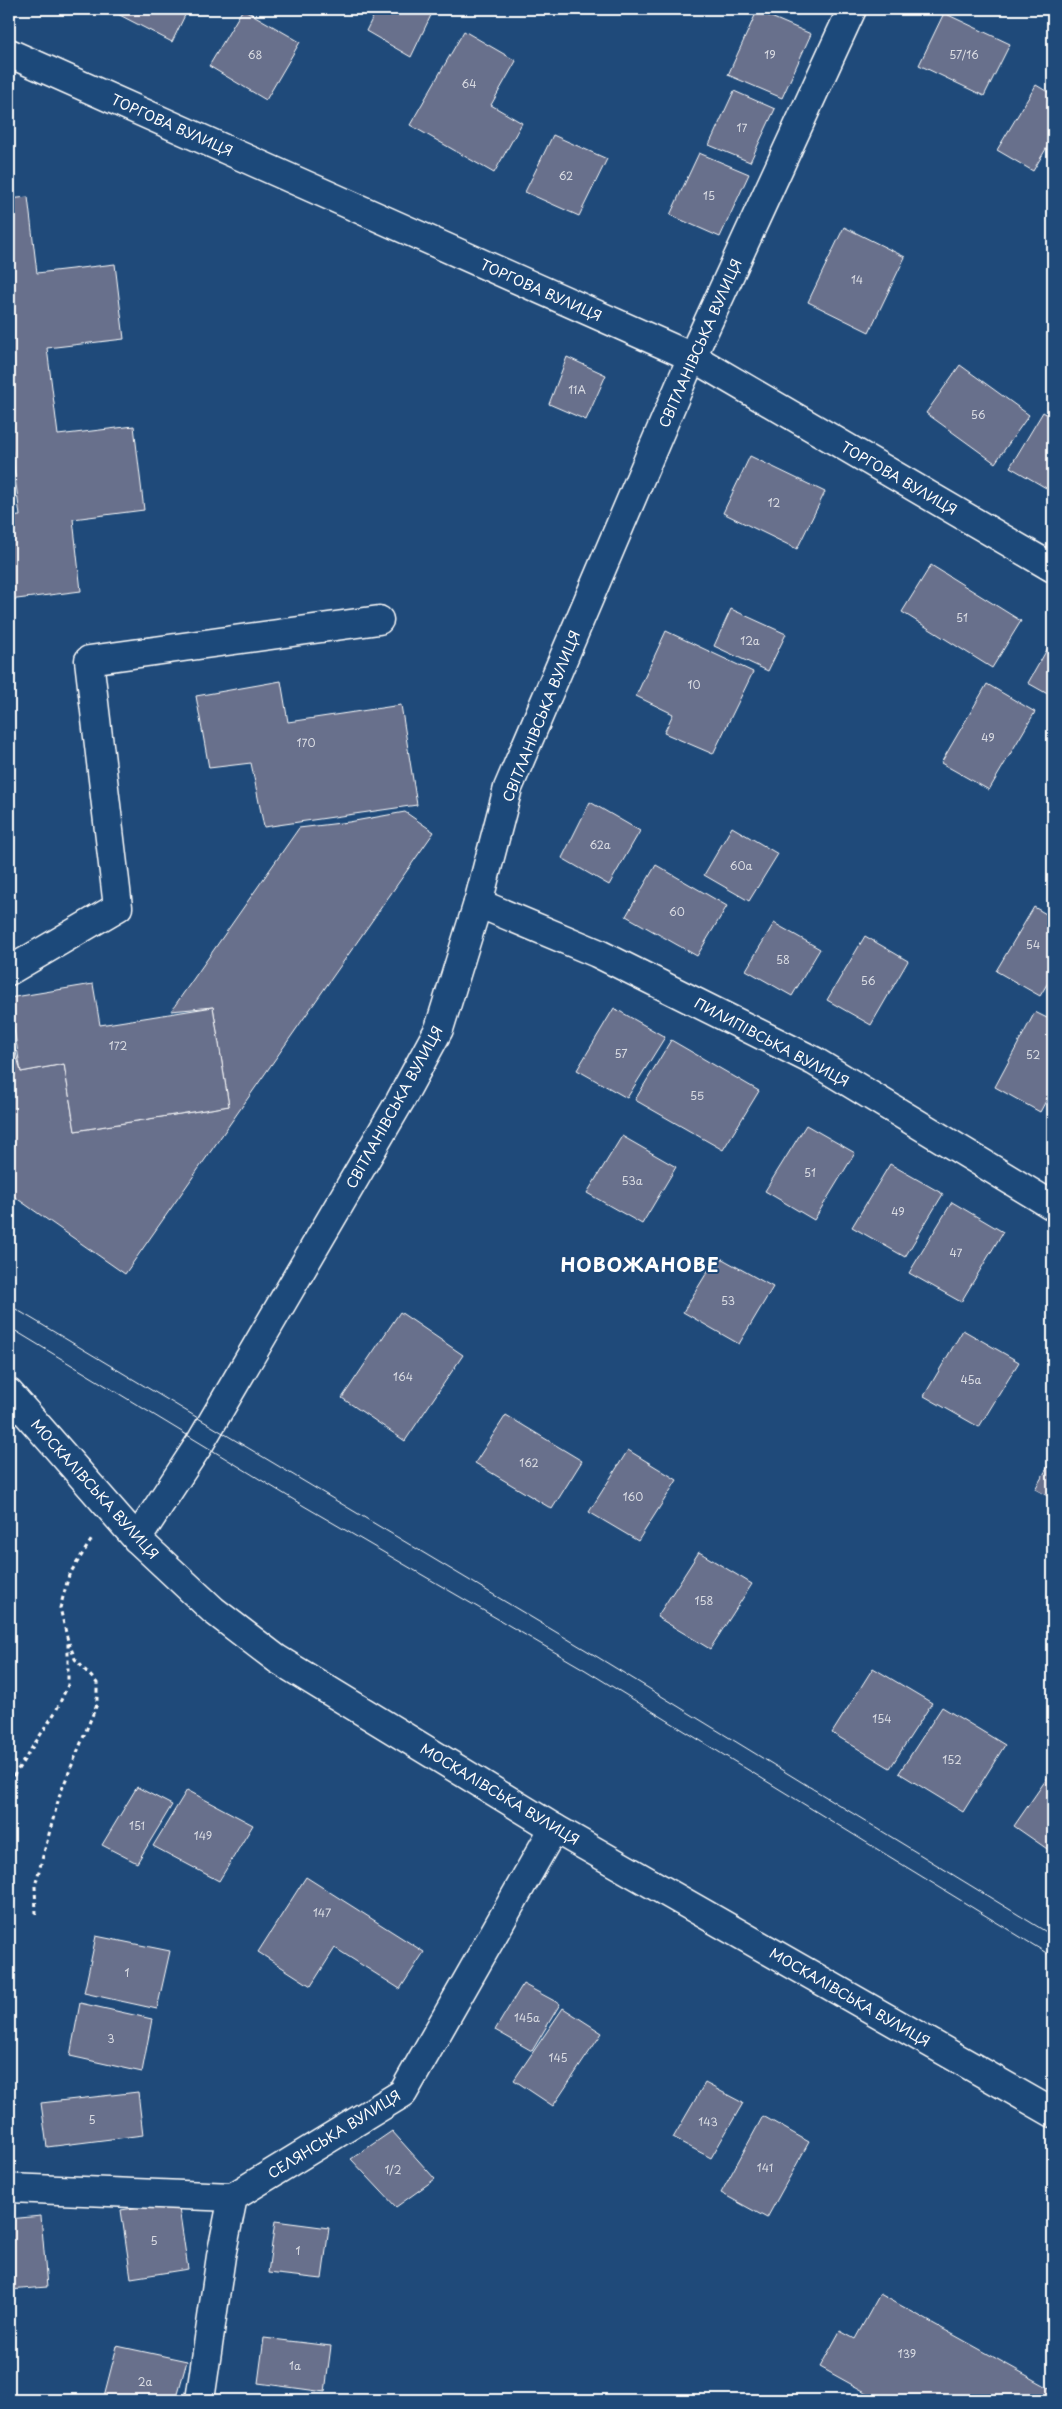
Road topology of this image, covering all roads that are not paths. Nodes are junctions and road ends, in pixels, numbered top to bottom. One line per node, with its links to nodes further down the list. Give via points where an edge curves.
1 (852, 9): 3 (street, СВІТЛАНІВСЬКА ВУЛИЦЯ)
2 (9, 53): 3 (street, ТОРГОВА ВУЛИЦЯ)
3 (692, 357): 4 (street, ТОРГОВА ВУЛИЦЯ); 6 (street, СВІТЛАНІВСЬКА ВУЛИЦЯ, via 508,788)
4 (1053, 568)
5 (379, 620): 7 (street, via 89,660 118,907)
6 (478, 903): 8 (street, ПИЛИПІВСЬКА ВУЛИЦЯ, via 597,953 814,1061); 10 (street, СВІТЛАНІВСЬКА ВУЛИЦЯ, via 439,1030 200,1443)
7 (9, 971)
8 (1053, 1206)
9 (9, 1393): 10 (street, МОСКАЛІВСЬКА ВУЛИЦЯ)
10 (138, 1539): 11 (street, МОСКАЛІВСЬКА ВУЛИЦЯ, via 214,1610 277,1659)
11 (554, 1828): 12 (street, МОСКАЛІВСЬКА ВУЛИЦЯ); 14 (street, СЕЛЯНСЬКА ВУЛИЦЯ, via 403,2093)
12 (1053, 2113)
13 (9, 2188): 14 (street)
14 (233, 2198): 15 (street)
15 (200, 2400)

